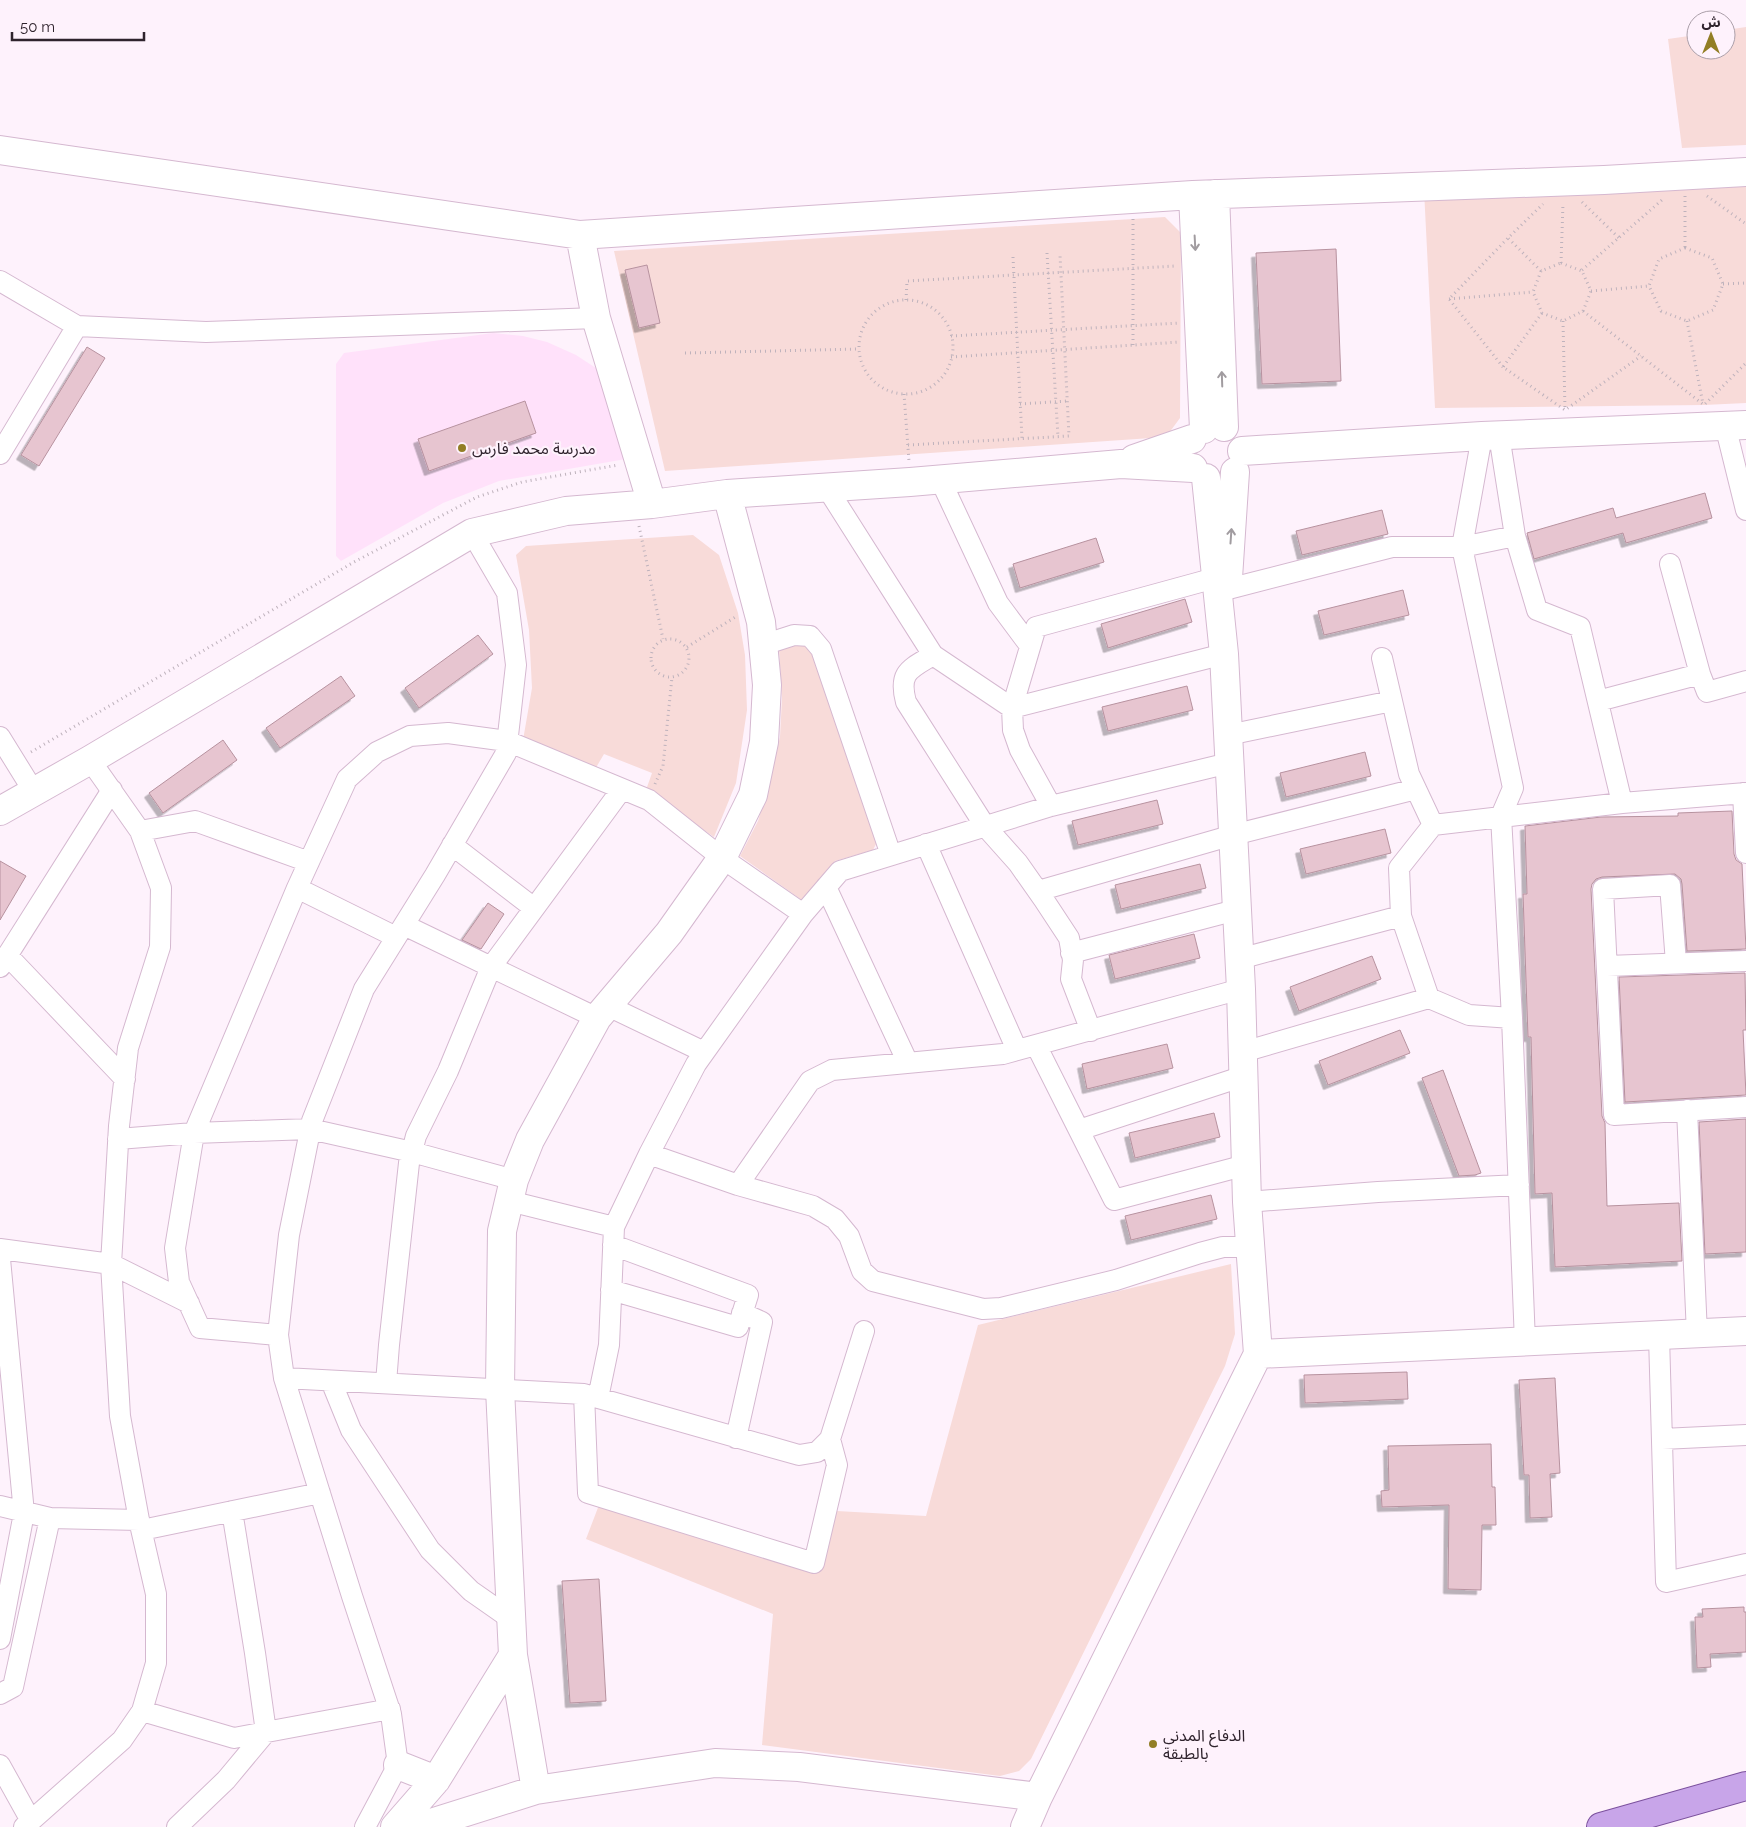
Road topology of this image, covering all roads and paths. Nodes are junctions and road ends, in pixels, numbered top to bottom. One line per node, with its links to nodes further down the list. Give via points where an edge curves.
1 (0, 150): 12 (main road)
2 (1746, 172): 5 (main road)
3 (1685, 189): 15 (path)
4 (1700, 191): 11 (path)
5 (1204, 194): 12 (main road); 44 (main road, one-way to 44); 63 (main road, one-way to 5)
6 (1563, 194): 19 (path)
7 (1550, 198): 13 (path)
8 (1578, 198): 14 (path)
9 (1663, 199): 14 (path)
10 (1133, 218): 21 (path)
11 (1746, 224)
12 (580, 235): 37 (main road)
13 (1508, 238): 23 (path); 33 (path)
14 (1619, 238): 22 (path)
15 (1685, 248): 29 (path, via 1712,258); 30 (path, via 1660,259)
16 (1047, 252): 25 (path)
17 (1060, 255): 24 (path)
18 (1012, 257): 26 (path)
19 (1561, 262): 22 (path); 23 (path)
20 (1180, 266): 21 (path)
21 (1133, 268): 24 (path); 41 (path)
22 (1582, 270): 31 (path)
23 (1541, 271): 32 (path)
24 (1061, 272): 25 (path); 43 (path)
25 (1048, 274): 26 (path); 42 (path)
26 (1013, 275): 34 (path, via 907,281); 45 (path)
27 (0, 281): 40 (street)
28 (1746, 283): 29 (path)
29 (1723, 284): 39 (path, via 1713,310)
30 (1649, 286): 31 (path); 39 (path, via 1661,311)
31 (1591, 291): 35 (path)
32 (1533, 292): 33 (path); 36 (path)
33 (1449, 299): 56 (path)
34 (906, 300): 46 (path, via 929,305 941,315); 48 (path, via 883,305 871,315 862,327)
35 (1583, 311): 38 (path); 53 (path)
36 (1542, 313): 38 (path); 56 (path)
37 (596, 318): 40 (street, via 206,332); 69 (main road)
38 (1563, 320): 62 (path)
39 (1687, 321): 61 (path)
40 (77, 326): 68 (street)
41 (1133, 326): 43 (path); 44 (path); 47 (path)
42 (1051, 330): 43 (path); 45 (path); 49 (path)
43 (1064, 330): 50 (path)
44 (1200, 332): 47 (path); 63 (main road)
45 (1016, 333): 46 (path); 52 (path)
46 (952, 336): 54 (path)
47 (1133, 345): 50 (path)
48 (859, 349): 51 (path); 57 (path, via 865,372 889,391)
49 (1053, 350): 50 (path); 52 (path); 59 (path)
50 (1064, 350): 58 (path)
51 (685, 353)
52 (1017, 353): 54 (path); 60 (path)
53 (1641, 356): 61 (path); 62 (path)
54 (952, 357): 57 (path, via 944,374 933,386)
55 (1746, 363): 61 (path)
56 (1503, 367): 62 (path)
57 (904, 394): 67 (path)
58 (1067, 401): 59 (path); 65 (path, via 1069,436)
59 (1056, 402): 60 (path); 65 (path)
60 (1020, 404): 66 (path)
61 (1721, 420): 62 (main road); 78 (street)
62 (1565, 421): 64 (main road)
63 (1207, 432): 70 (main road, via 1232,432 1238,438); 71 (main road); 72 (main road, via 1189,454)
64 (1491, 436): 70 (main road); 80 (street); 81 (street)
65 (1058, 437): 66 (path)
66 (1022, 439): 67 (path)
67 (908, 445): 74 (path)
68 (0, 454)
69 (639, 461): 77 (main road); 102 (path, via 522,482 477,496 354,562)
70 (1239, 462): 72 (main road, via 1222,480); 83 (main road, one-way to 70)
71 (1121, 464): 72 (main road); 73 (main road)
72 (1199, 473): 83 (main road)
73 (940, 479): 74 (main road); 87 (street, via 998,603)
74 (910, 482): 75 (main road)
75 (827, 488): 76 (main road); 90 (street)
76 (728, 494): 77 (main road); 84 (main road)
77 (643, 505): 79 (main road, via 566,511); 85 (path)
78 (1746, 510)
79 (472, 533): 100 (street, via 507,593 516,664); 101 (main road)
80 (1516, 536): 81 (street); 96 (street, via 1536,610 1580,627)
81 (1462, 546): 83 (street, via 1392,546); 113 (street, via 1513,788)
82 (1670, 564): 92 (street)
83 (1221, 584): 87 (street, via 1036,628); 89 (main road)
84 (756, 604): 86 (main road); 88 (path)
85 (664, 639): 88 (path, via 676,639); 93 (path, via 654,647 650,659 655,670)
86 (763, 644): 121 (street, via 794,635 810,636 821,649); 122 (main road, via 767,685 764,742 753,795)
87 (1030, 646): 97 (street)
88 (687, 647): 93 (path, via 688,667)
89 (1224, 654): 97 (street); 98 (main road)
90 (933, 655): 97 (street); 115 (street, via 906,671 903,680 906,702)
91 (1382, 658): 95 (street)
92 (1700, 674): 94 (street, via 1707,692); 96 (street)
93 (672, 677): 109 (path, via 663,766)
94 (1746, 681)
95 (1392, 701): 98 (street); 105 (street, via 1409,774)
96 (1598, 701): 110 (street)
97 (1012, 708): 111 (street, via 1013,730 1020,750)
98 (1228, 735): 103 (main road)
99 (0, 737): 102 (street)
100 (508, 741): 104 (street); 119 (street, via 506,752); 123 (street, via 448,733 410,736 377,752 347,779)
101 (90, 760): 106 (street); 107 (main road)
102 (15, 761): 107 (street)
103 (1229, 763): 111 (street); 117 (main road)
104 (622, 789): 109 (street); 127 (street)
105 (1416, 789): 114 (street); 117 (street)
106 (112, 790): 116 (street); 134 (street)
107 (34, 792): 112 (main road)
108 (1744, 793): 110 (street); 120 (street)
109 (649, 800): 122 (street)
110 (1622, 803): 113 (street)
111 (1051, 806): 115 (street)
112 (0, 812)
113 (1501, 816): 114 (street); 142 (street)
114 (1433, 825): 130 (street, via 1398,868)
115 (985, 826): 118 (street); 126 (street)
116 (140, 831): 123 (street, via 195,821); 149 (street, via 161,888 160,947 128,1048)
117 (1232, 835): 126 (street); 128 (main road)
118 (926, 844): 121 (street); 145 (street)
119 (452, 845): 127 (street); 131 (street)
120 (1746, 853)
121 (891, 855): 124 (street, via 840,870)
122 (722, 858): 129 (street); 141 (main road, via 669,933)
123 (309, 862): 125 (street)
124 (826, 887): 129 (street); 147 (street)
125 (297, 888): 131 (street); 154 (street)
126 (1038, 891): 132 (street, via 1069,938)
127 (534, 908): 138 (street)
128 (1236, 910): 132 (street); 133 (main road)
129 (803, 914): 146 (street)
130 (1401, 916): 133 (street); 140 (street)
131 (400, 931): 138 (street); 152 (street, via 364,989)
132 (1072, 953): 143 (street, via 1072,979)
133 (1239, 959): 139 (main road)
134 (4, 961): 149 (street)
135 (1746, 961): 136 (street)
136 (1676, 963): 137 (street); 137 (street, via 1670,885 1603,889)
137 (1607, 966): 151 (street, via 1614,1115)
138 (491, 967): 141 (street); 156 (street, via 448,1071 416,1136)
139 (1241, 989): 143 (street); 148 (main road)
140 (1429, 998): 142 (street, via 1469,1015); 148 (street)
141 (602, 1012): 146 (street); 161 (main road, via 530,1140)
142 (1512, 1018): 160 (street)
143 (1091, 1031): 144 (street)
144 (1036, 1045): 145 (street); 153 (street)
145 (1017, 1050): 147 (street)
146 (704, 1052): 157 (street)
147 (908, 1063): 159 (street, via 832,1070 810,1081)
148 (1244, 1064): 153 (street); 158 (main road)
149 (125, 1080): 155 (street)
150 (1746, 1107): 151 (street)
151 (1688, 1110): 173 (street)
152 (310, 1129): 154 (street); 156 (street); 174 (street, via 289,1236)
153 (1079, 1130): 158 (street, via 1114,1200)
154 (194, 1133): 155 (street); 169 (street, via 175,1248 178,1282)
155 (118, 1139): 167 (street)
156 (412, 1152): 161 (street); 180 (street)
157 (649, 1154): 159 (street); 163 (street)
158 (1246, 1165): 162 (main road)
159 (738, 1185): 164 (street, via 813,1206 835,1219 849,1236 862,1271 873,1281 983,1309 1001,1308 1116,1280 1200,1252 1223,1247)
160 (1519, 1185): 162 (street); 176 (street)
161 (511, 1191): 163 (street); 181 (main road, via 502,1231)
162 (1247, 1202): 164 (main road)
163 (614, 1236): 168 (street); 170 (street, via 748,1295)
164 (1250, 1247): 177 (main road)
165 (0, 1249): 167 (street)
166 (0, 1259): 190 (street)
167 (112, 1264): 169 (street); 192 (street, via 120,1416)
168 (612, 1290): 170 (street, via 738,1327); 182 (street, via 609,1345)
169 (189, 1303): 174 (street, via 200,1328)
170 (742, 1313): 184 (street, via 762,1322)
171 (864, 1330): 185 (street)
172 (1746, 1331): 173 (main road)
173 (1697, 1334): 175 (main road)
174 (278, 1335): 178 (street)
175 (1659, 1336): 176 (main road); 186 (street)
176 (1525, 1342): 177 (main road)
177 (1258, 1354): 206 (main road)
178 (284, 1378): 179 (street); 187 (street)
179 (331, 1380): 180 (street); 194 (street, via 351,1430 430,1550 471,1591)
180 (386, 1383): 181 (street)
181 (500, 1389): 182 (street); 194 (main road)
182 (591, 1396): 184 (street); 185 (street, via 588,1493 814,1563 837,1465)
183 (1746, 1435): 186 (street)
184 (736, 1438): 185 (street, via 799,1455 817,1452)
185 (830, 1438)
186 (1662, 1439): 193 (street, via 1666,1582)
187 (320, 1493): 189 (street); 198 (street)
188 (0, 1506): 190 (street)
189 (232, 1512): 192 (street); 200 (street)
190 (24, 1513): 191 (street); 195 (street)
191 (50, 1518): 192 (street); 197 (street, via 13,1688)
192 (141, 1525): 199 (street, via 156,1594 156,1663)
193 (1746, 1564)
194 (511, 1619): 196 (main road)
195 (0, 1639)
196 (513, 1655): 203 (main road); 205 (main road)
197 (0, 1694)
198 (390, 1709): 200 (street); 202 (street)
199 (142, 1711): 200 (street, via 234,1738); 207 (street, via 122,1740)
200 (266, 1732): 208 (street, via 226,1780)
201 (0, 1765): 207 (street)
202 (398, 1765): 203 (main road); 209 (street)
203 (436, 1780): 210 (main road)
204 (1746, 1786): 214 (main road)
205 (536, 1790): 206 (main road, via 715,1763 799,1767); 211 (main road)
206 (1038, 1797): 212 (main road); 213 (main road)
207 (27, 1824)
208 (177, 1827)
209 (365, 1827)
210 (395, 1827)
211 (418, 1827)
212 (1019, 1827)
213 (1025, 1827)
214 (1600, 1827)

